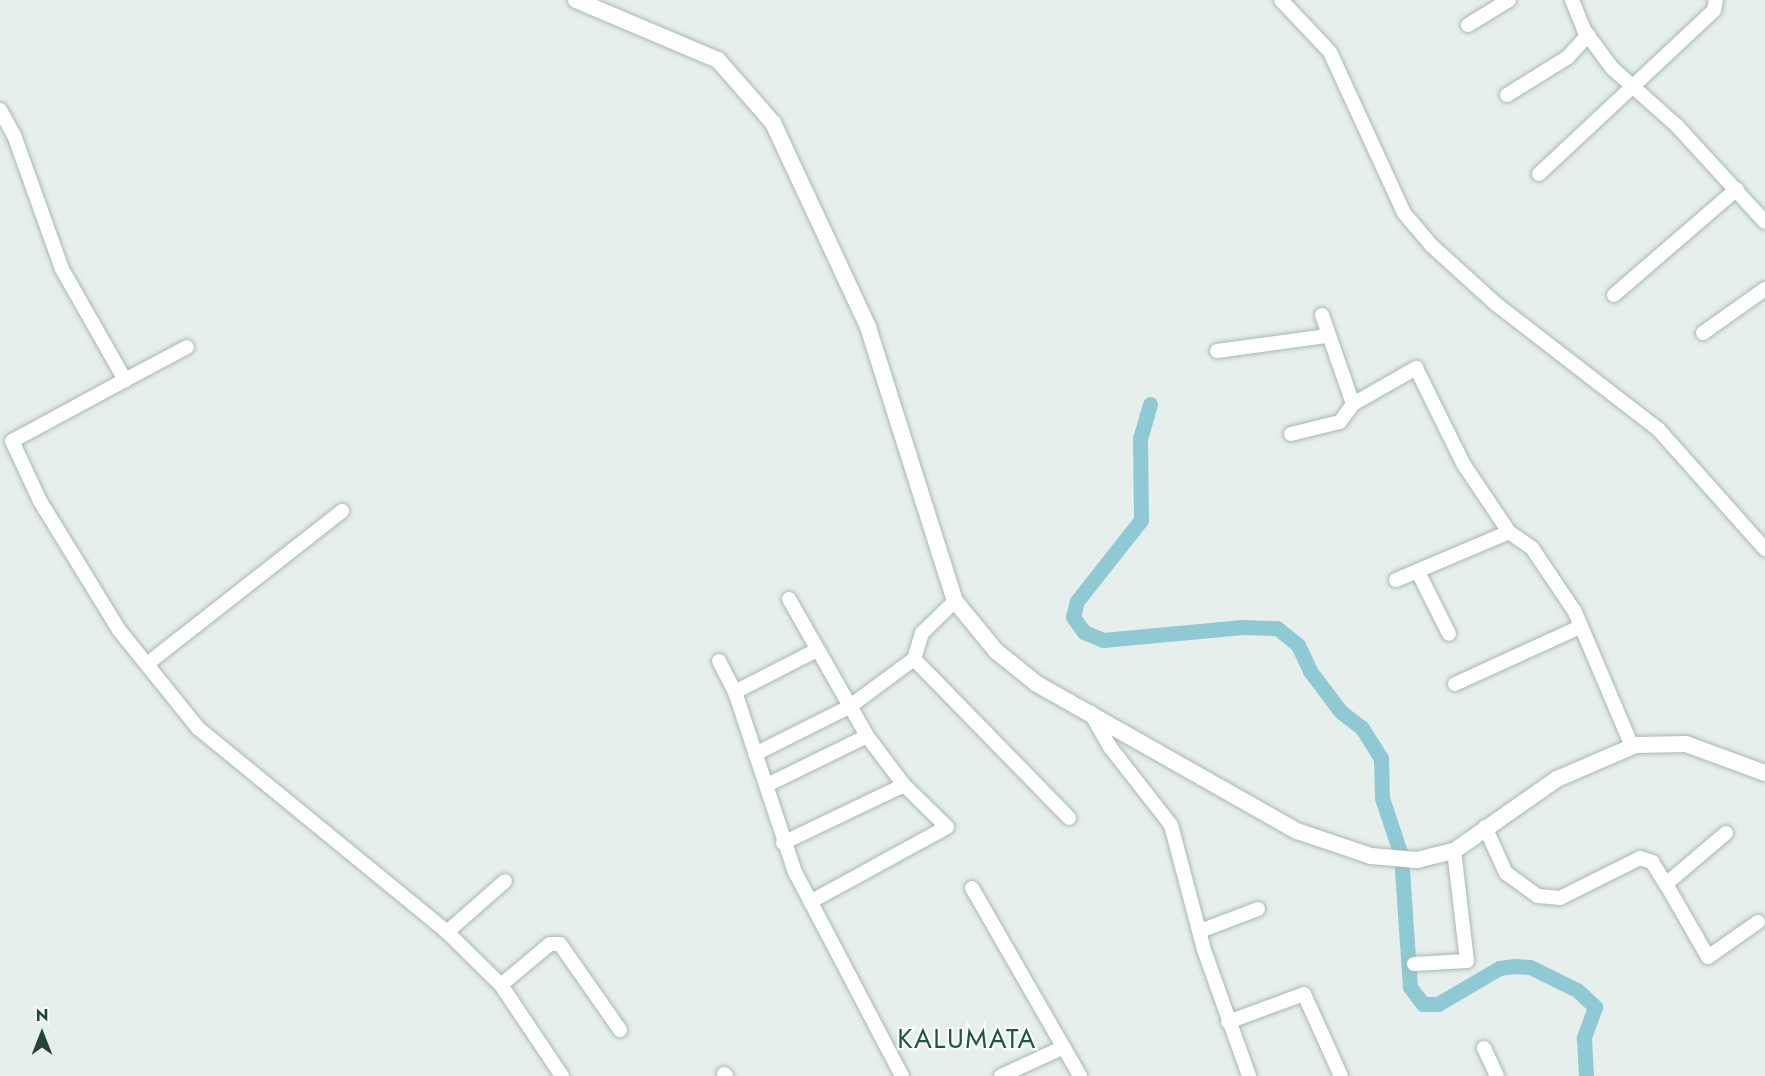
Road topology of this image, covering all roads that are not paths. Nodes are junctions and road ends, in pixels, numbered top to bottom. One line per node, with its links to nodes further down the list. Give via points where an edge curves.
1 (576, 0): 30 (street, via 718,60 772,123 868,327)
2 (1281, 0): 26 (street, via 1336,61 1404,213 1432,246 1496,304 1658,429)
3 (1509, 0): 6 (street)
4 (1572, 0): 7 (street)
5 (1716, 0): 8 (street, via 1714,10)
6 (1468, 25)
7 (1588, 35): 8 (street); 9 (street, via 1568,57)
8 (1632, 87): 11 (street); 12 (street)
9 (1508, 95)
10 (0, 110): 21 (street, via 14,135 62,269)
11 (1539, 174)
12 (1737, 189): 13 (street); 15 (street)
13 (1765, 222)
14 (1765, 289): 17 (street)
15 (1614, 295)
16 (1322, 315): 18 (street)
17 (1703, 333)
18 (1326, 336): 20 (street); 22 (street)
19 (187, 347): 21 (street)
20 (1216, 351)
21 (126, 380): 36 (street, via 12,444 86,579)
22 (1353, 404): 23 (street, via 1340,422); 25 (street, via 1416,368 1464,465)
23 (1292, 434)
24 (342, 511): 36 (street)
25 (1509, 532): 27 (street); 31 (street, via 1544,560)
26 (1765, 549)
27 (1418, 572): 28 (street); 32 (street)
28 (1396, 580)
29 (789, 599): 33 (street)
30 (955, 601): 34 (street, via 922,633); 40 (street, via 996,651 1037,684)
31 (1580, 627): 37 (street); 42 (street)
32 (1449, 634)
33 (817, 650): 38 (street); 39 (street)
34 (914, 659): 39 (street); 47 (street)
35 (719, 661): 38 (street)
36 (147, 664): 59 (street, via 198,728)
37 (1455, 684)
38 (735, 692): 43 (street)
39 (849, 707): 41 (street); 43 (street)
40 (1089, 710): 51 (street, via 1297,831 1371,856 1417,860); 58 (street, via 1110,747 1171,825)
41 (867, 736): 45 (street); 46 (street)
42 (1632, 746): 44 (street, via 1686,744); 48 (street, via 1557,779)
43 (755, 754): 45 (street)
44 (1765, 773)
45 (767, 785): 50 (street)
46 (904, 785): 50 (street); 55 (street, via 946,828)
47 (1069, 818)
48 (1485, 827): 51 (street); 53 (street, via 1506,873 1538,896 1560,898 1640,858 1652,862)
49 (1726, 833): 53 (street)
50 (783, 843): 55 (street)
51 (1454, 851): 60 (street, via 1467,961)
52 (505, 881): 59 (street)
53 (1666, 884): 57 (street, via 1708,957)
54 (972, 888): 64 (street)
55 (810, 902): 67 (street)
56 (1258, 909): 58 (street)
57 (1758, 922)
58 (1200, 931): 62 (street)
59 (447, 932): 61 (street)
60 (1414, 964)
61 (501, 985): 63 (street, via 550,944 560,944); 66 (street)
62 (1228, 1022): 70 (street); 71 (street, via 1304,994)
63 (620, 1030)
64 (1064, 1047): 68 (street); 69 (street)
65 (1484, 1048): 72 (street)
66 (562, 1076)
67 (902, 1076)
68 (1001, 1076)
69 (1080, 1076)
70 (1249, 1076)
71 (1341, 1076)
72 (1497, 1076)

